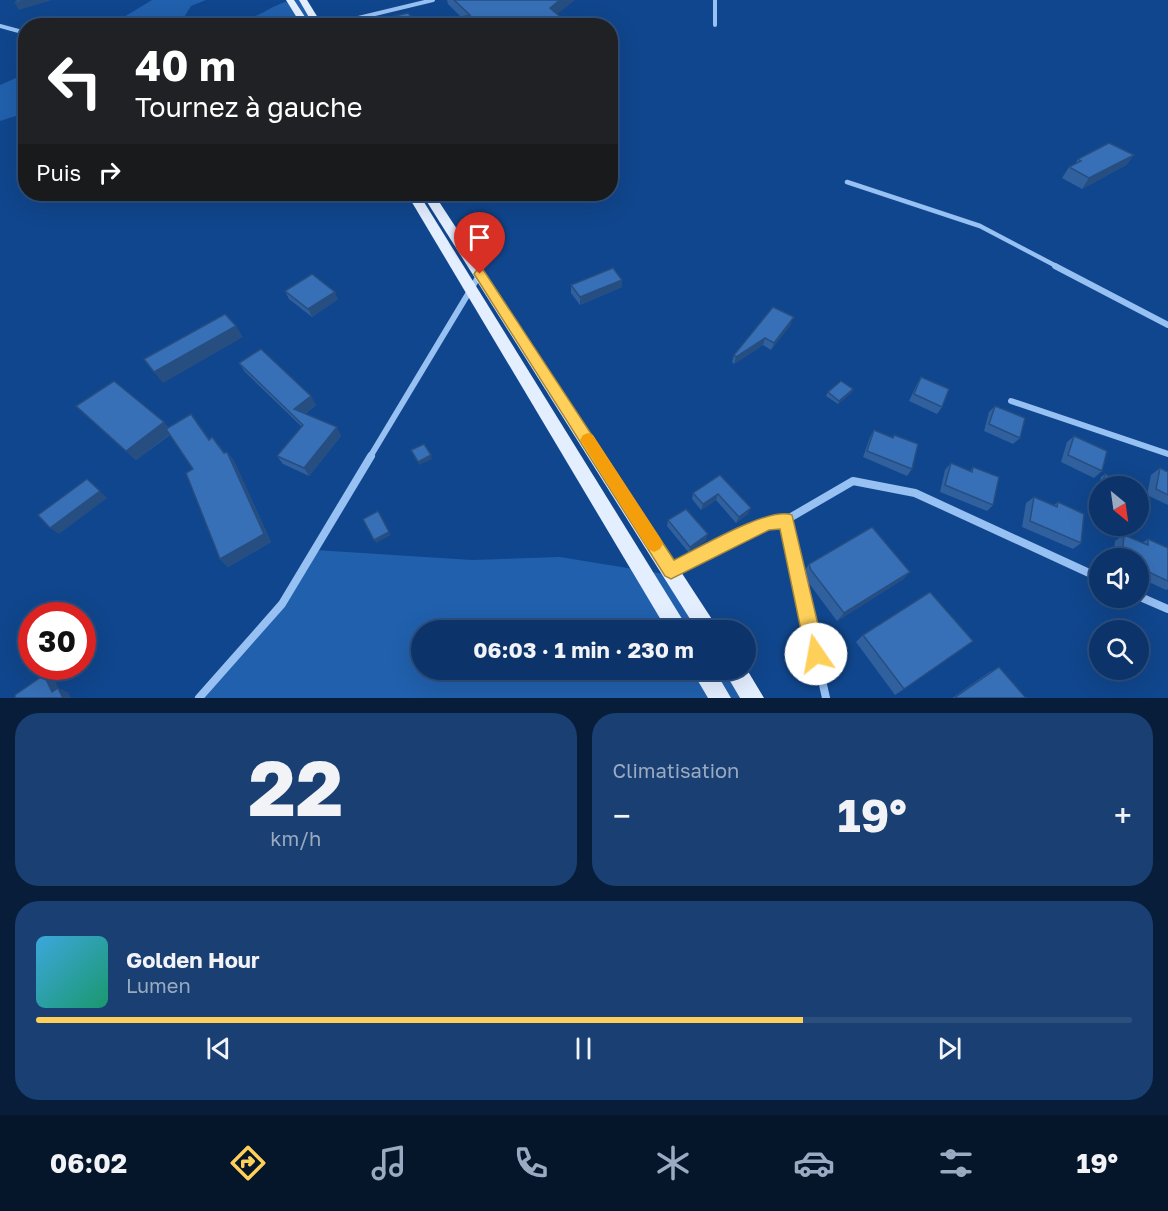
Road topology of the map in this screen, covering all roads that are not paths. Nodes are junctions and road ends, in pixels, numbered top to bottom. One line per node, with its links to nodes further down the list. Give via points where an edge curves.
1 (290, 0): 5 (main road)
2 (303, 0): 6 (main road)
3 (433, 0): 7 (street)
4 (715, 0): 8 (street)
5 (302, 18)
6 (314, 18)
7 (359, 18)
8 (715, 25)
9 (0, 26): 10 (street)
10 (18, 31)
11 (847, 182): 16 (street, via 980,226)
12 (417, 201): 15 (main road)
13 (433, 201): 14 (main road)
14 (480, 274): 15 (street); 20 (main road)
15 (470, 288): 24 (main road); 28 (street, via 282,604)
16 (1168, 325)
17 (1011, 401): 18 (street)
18 (1168, 454)
19 (786, 520): 20 (street, via 767,523); 21 (street, via 853,481 915,493); 31 (street)
20 (671, 570): 25 (main road)
21 (1089, 573)
22 (1149, 601): 23 (street)
23 (1168, 609)
24 (673, 620)
25 (703, 620)
26 (709, 680): 29 (main road)
27 (741, 680): 30 (main road)
28 (199, 698)
29 (720, 698)
30 (753, 698)
31 (826, 698)

